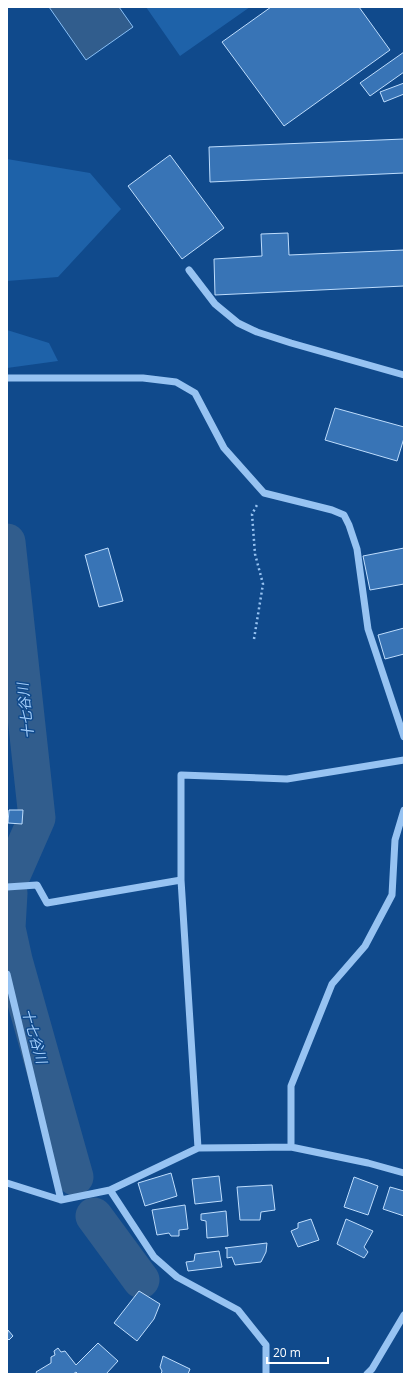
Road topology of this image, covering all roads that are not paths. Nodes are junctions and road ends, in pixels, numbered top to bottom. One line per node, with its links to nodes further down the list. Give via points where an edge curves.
1 (189, 270): 2 (street, via 215,304 238,324 290,343)
2 (404, 375)
3 (7, 378): 4 (street, via 143,378 176,382 195,393 224,448 264,493 344,515 357,550 368,629)
4 (404, 738)
5 (404, 760): 7 (street, via 287,779 180,775)
6 (404, 810): 10 (street, via 395,840 392,895 365,946 332,984 291,1086)
7 (181, 880): 8 (street, via 47,903 37,885); 11 (street)
8 (7, 887)
9 (7, 974): 15 (street)
10 (291, 1147): 11 (street); 12 (street)
11 (198, 1148): 14 (street)
12 (404, 1173)
13 (7, 1184): 15 (street)
14 (110, 1190): 15 (street); 17 (street, via 154,1257 177,1277 238,1310 266,1345)
15 (61, 1200)
16 (404, 1315): 18 (street)
17 (266, 1374)
18 (367, 1374)

